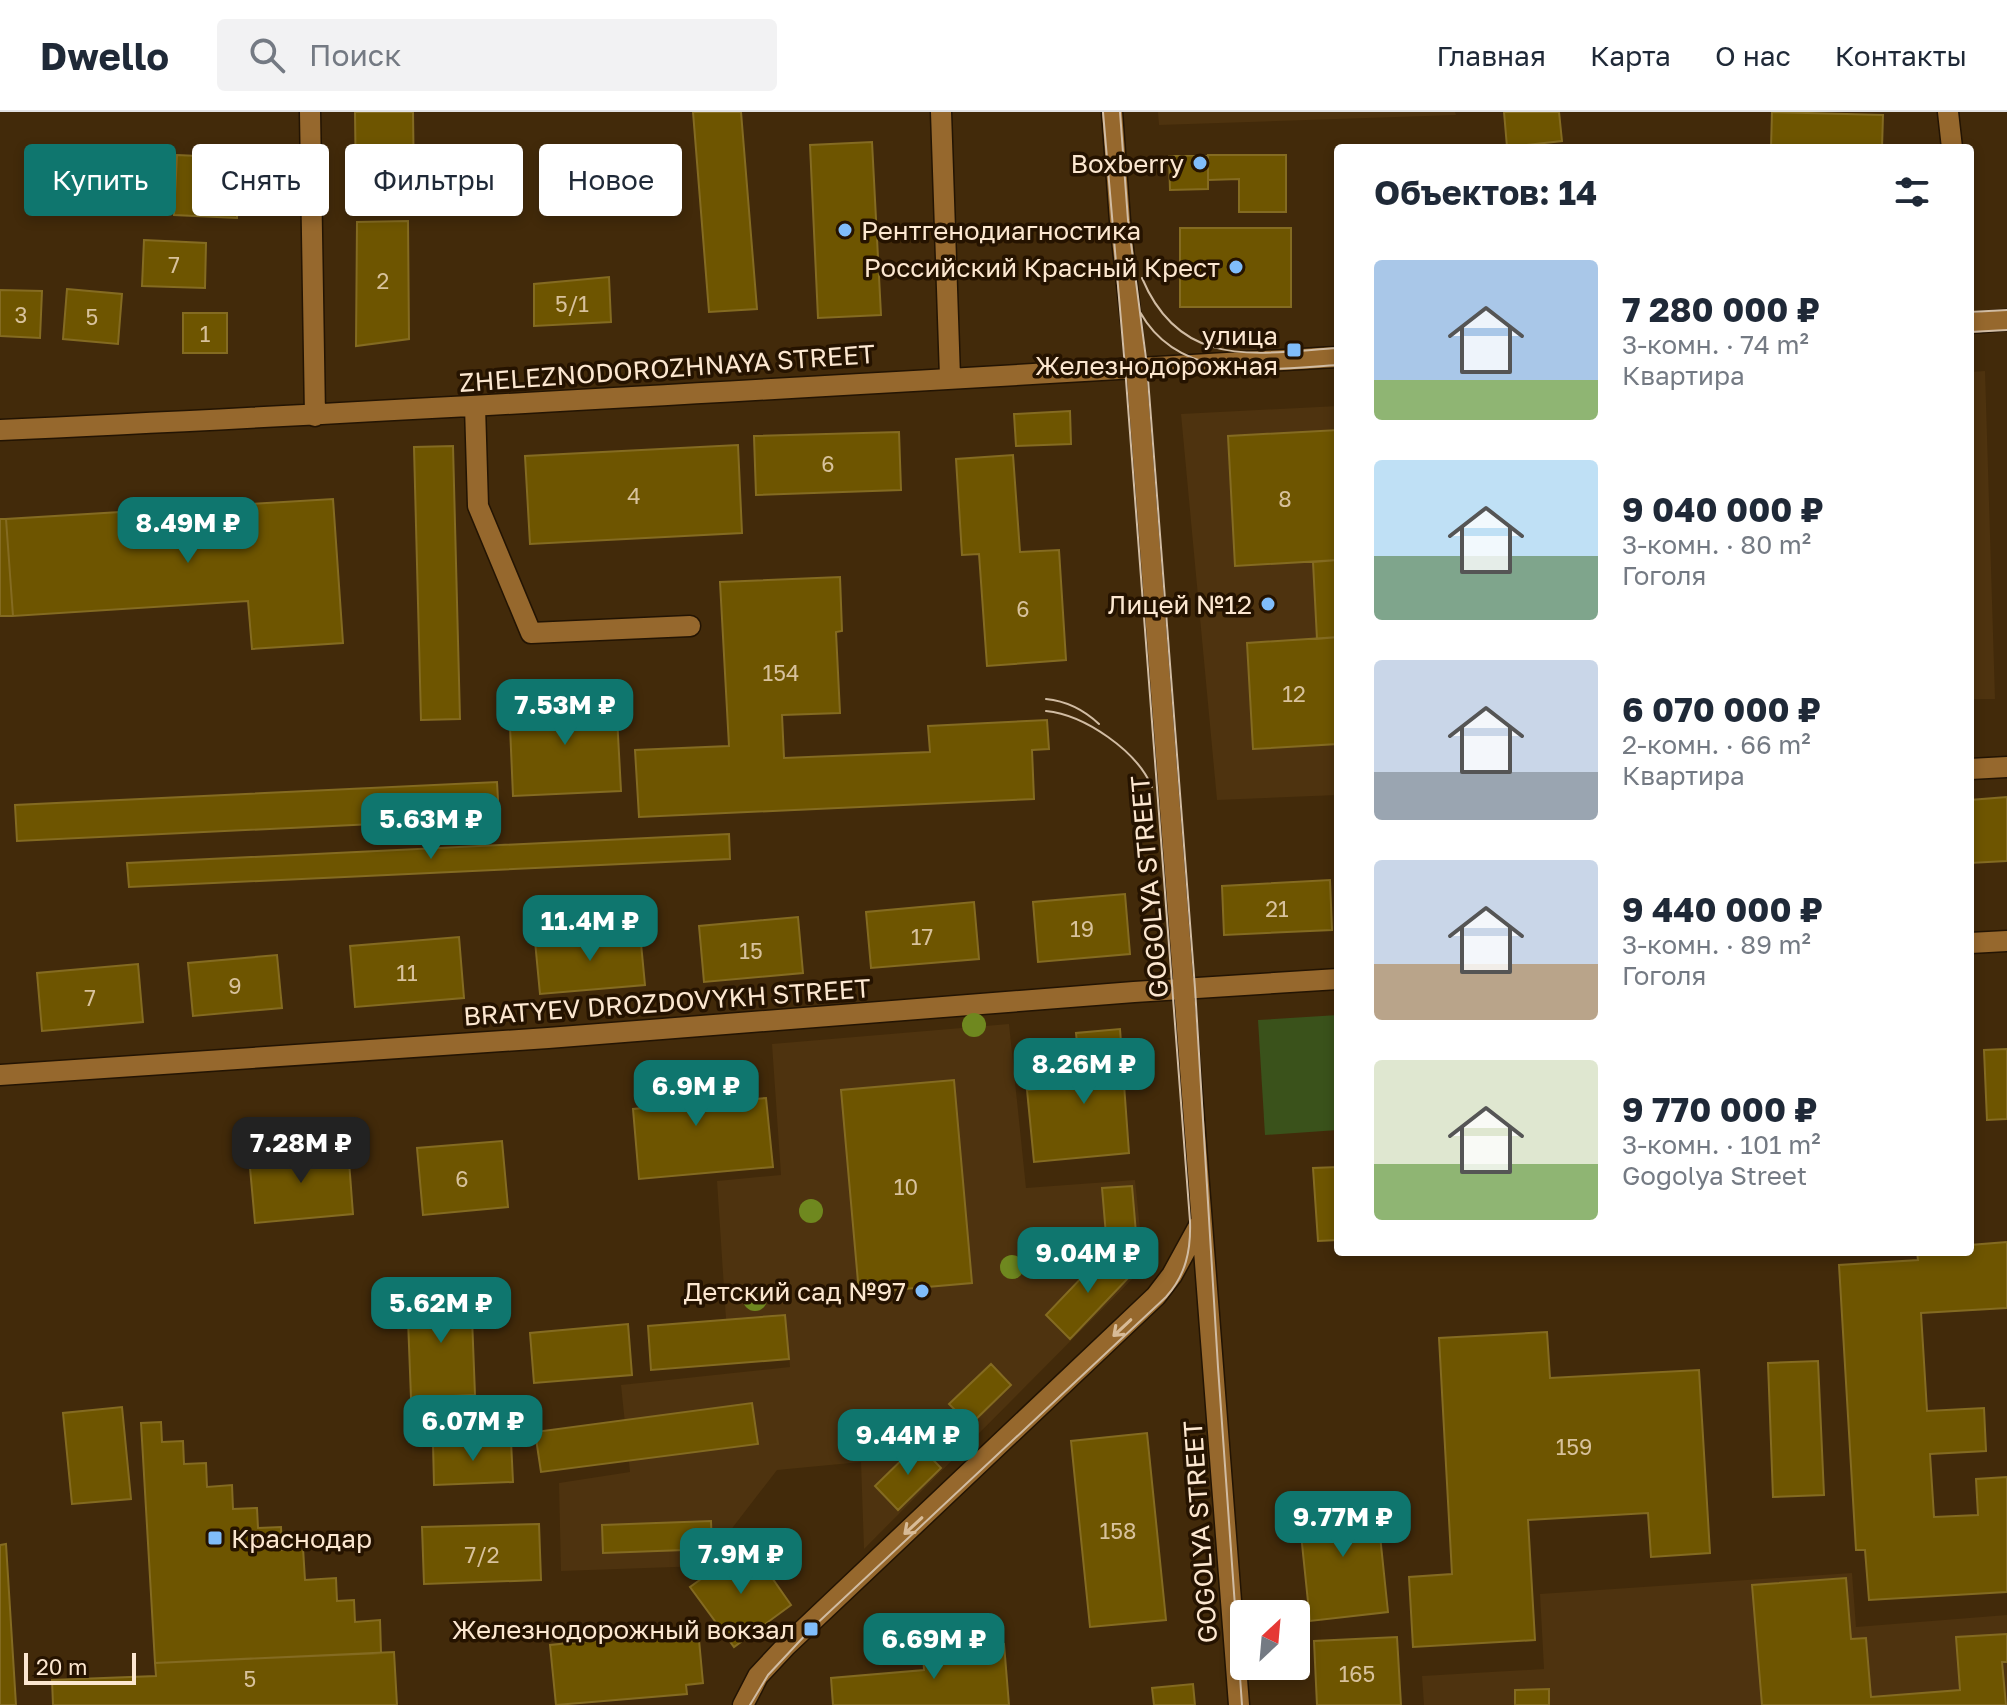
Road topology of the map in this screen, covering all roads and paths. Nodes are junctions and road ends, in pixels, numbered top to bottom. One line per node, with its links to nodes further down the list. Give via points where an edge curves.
1 (310, 112): 12 (street)
2 (941, 112): 10 (street)
3 (1112, 112): 9 (street, GOGOLYA STREET)
4 (1948, 112): 5 (street)
5 (1952, 144)
6 (2007, 320): 7 (street)
7 (1974, 323)
8 (1334, 357): 9 (street, ZHELEZNODOROZHNAYA STREET)
9 (1136, 366): 10 (street, ZHELEZNODOROZHNAYA STREET); 20 (street, GOGOLYA STREET)
10 (950, 377): 11 (street, ZHELEZNODOROZHNAYA STREET)
11 (475, 406): 12 (street, ZHELEZNODOROZHNAYA STREET); 14 (street, via 478,506 531,633)
12 (315, 416): 13 (street, ZHELEZNODOROZHNAYA STREET)
13 (0, 430)
14 (690, 626)
15 (2007, 767): 16 (street)
16 (1974, 769)
17 (2007, 941): 18 (street)
18 (1974, 943)
19 (1334, 979): 20 (street, BRATYEV DROZDOVYKH STREET)
20 (1184, 989): 21 (street, BRATYEV DROZDOVYKH STREET); 22 (street, GOGOLYA STREET)
21 (0, 1075)
22 (1201, 1222): 23 (street, one-way to 23, via 1156,1296 786,1646 758,1676); 24 (street, GOGOLYA STREET)
23 (743, 1705)
24 (1239, 1705)

